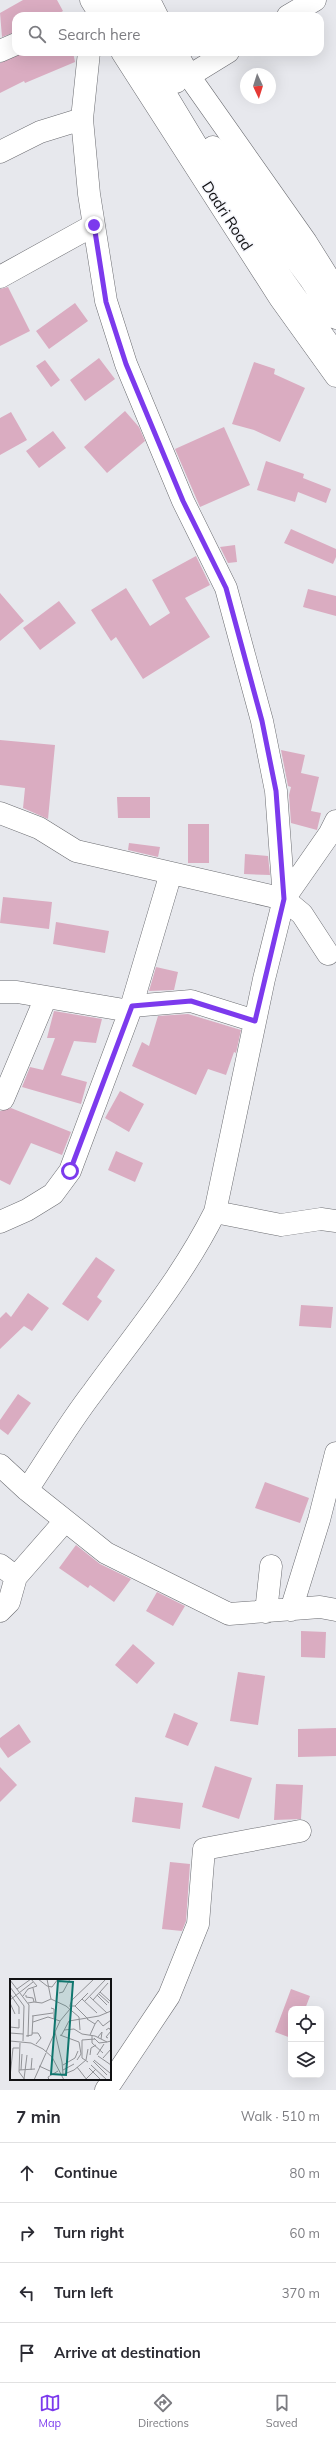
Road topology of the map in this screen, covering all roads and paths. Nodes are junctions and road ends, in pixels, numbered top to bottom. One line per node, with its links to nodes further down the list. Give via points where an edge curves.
1 (129, 0): 4 (street)
2 (149, 0): 5 (street)
3 (314, 0): 6 (street)
4 (136, 12)
5 (155, 12)
6 (294, 12)
7 (12, 46): 8 (street)
8 (0, 51)
9 (89, 56): 16 (street)
10 (125, 56): 23 (street, Dadri Road, via 280,298)
11 (142, 56): 22 (street, via 247,229)
12 (160, 56): 21 (street, via 211,145)
13 (178, 56): 15 (street)
14 (222, 56): 15 (street)
15 (189, 76): 20 (street, via 306,242)
16 (82, 120): 17 (street, via 40,132); 18 (street)
17 (0, 152)
18 (94, 225): 19 (street); 27 (street, via 106,302 126,364 183,501 228,596 262,721 276,791)
19 (0, 277)
20 (336, 290)
21 (336, 318)
22 (336, 354)
23 (336, 376)
24 (0, 813): 26 (street, via 39,828 76,851)
25 (336, 821): 27 (street)
26 (171, 873): 27 (street); 31 (street)
27 (284, 899): 28 (street, via 302,914); 32 (street)
28 (328, 954)
29 (0, 992): 30 (street)
30 (46, 997): 31 (street); 33 (street, via 3,1099)
31 (131, 1009): 32 (street, via 191,1001); 36 (street, via 70,1171 53,1194 27,1210)
32 (255, 1021): 34 (street)
33 (0, 1098)
34 (215, 1212): 35 (street, via 280,1225 321,1219); 39 (street, via 165,1297 92,1394)
35 (336, 1221)
36 (0, 1222)
37 (336, 1453): 43 (street, via 319,1520)
38 (0, 1465): 39 (street)
39 (27, 1490): 40 (street)
40 (65, 1521): 42 (street); 46 (street, via 106,1553 229,1614)
41 (271, 1566): 46 (street)
42 (8, 1571): 45 (street, via 9,1602)
43 (291, 1610): 44 (street, via 320,1607); 46 (street)
44 (336, 1610)
45 (0, 1611)
46 (266, 1612)
47 (300, 1831): 48 (street, via 204,1849 198,1924 169,1996)
48 (106, 2090)

